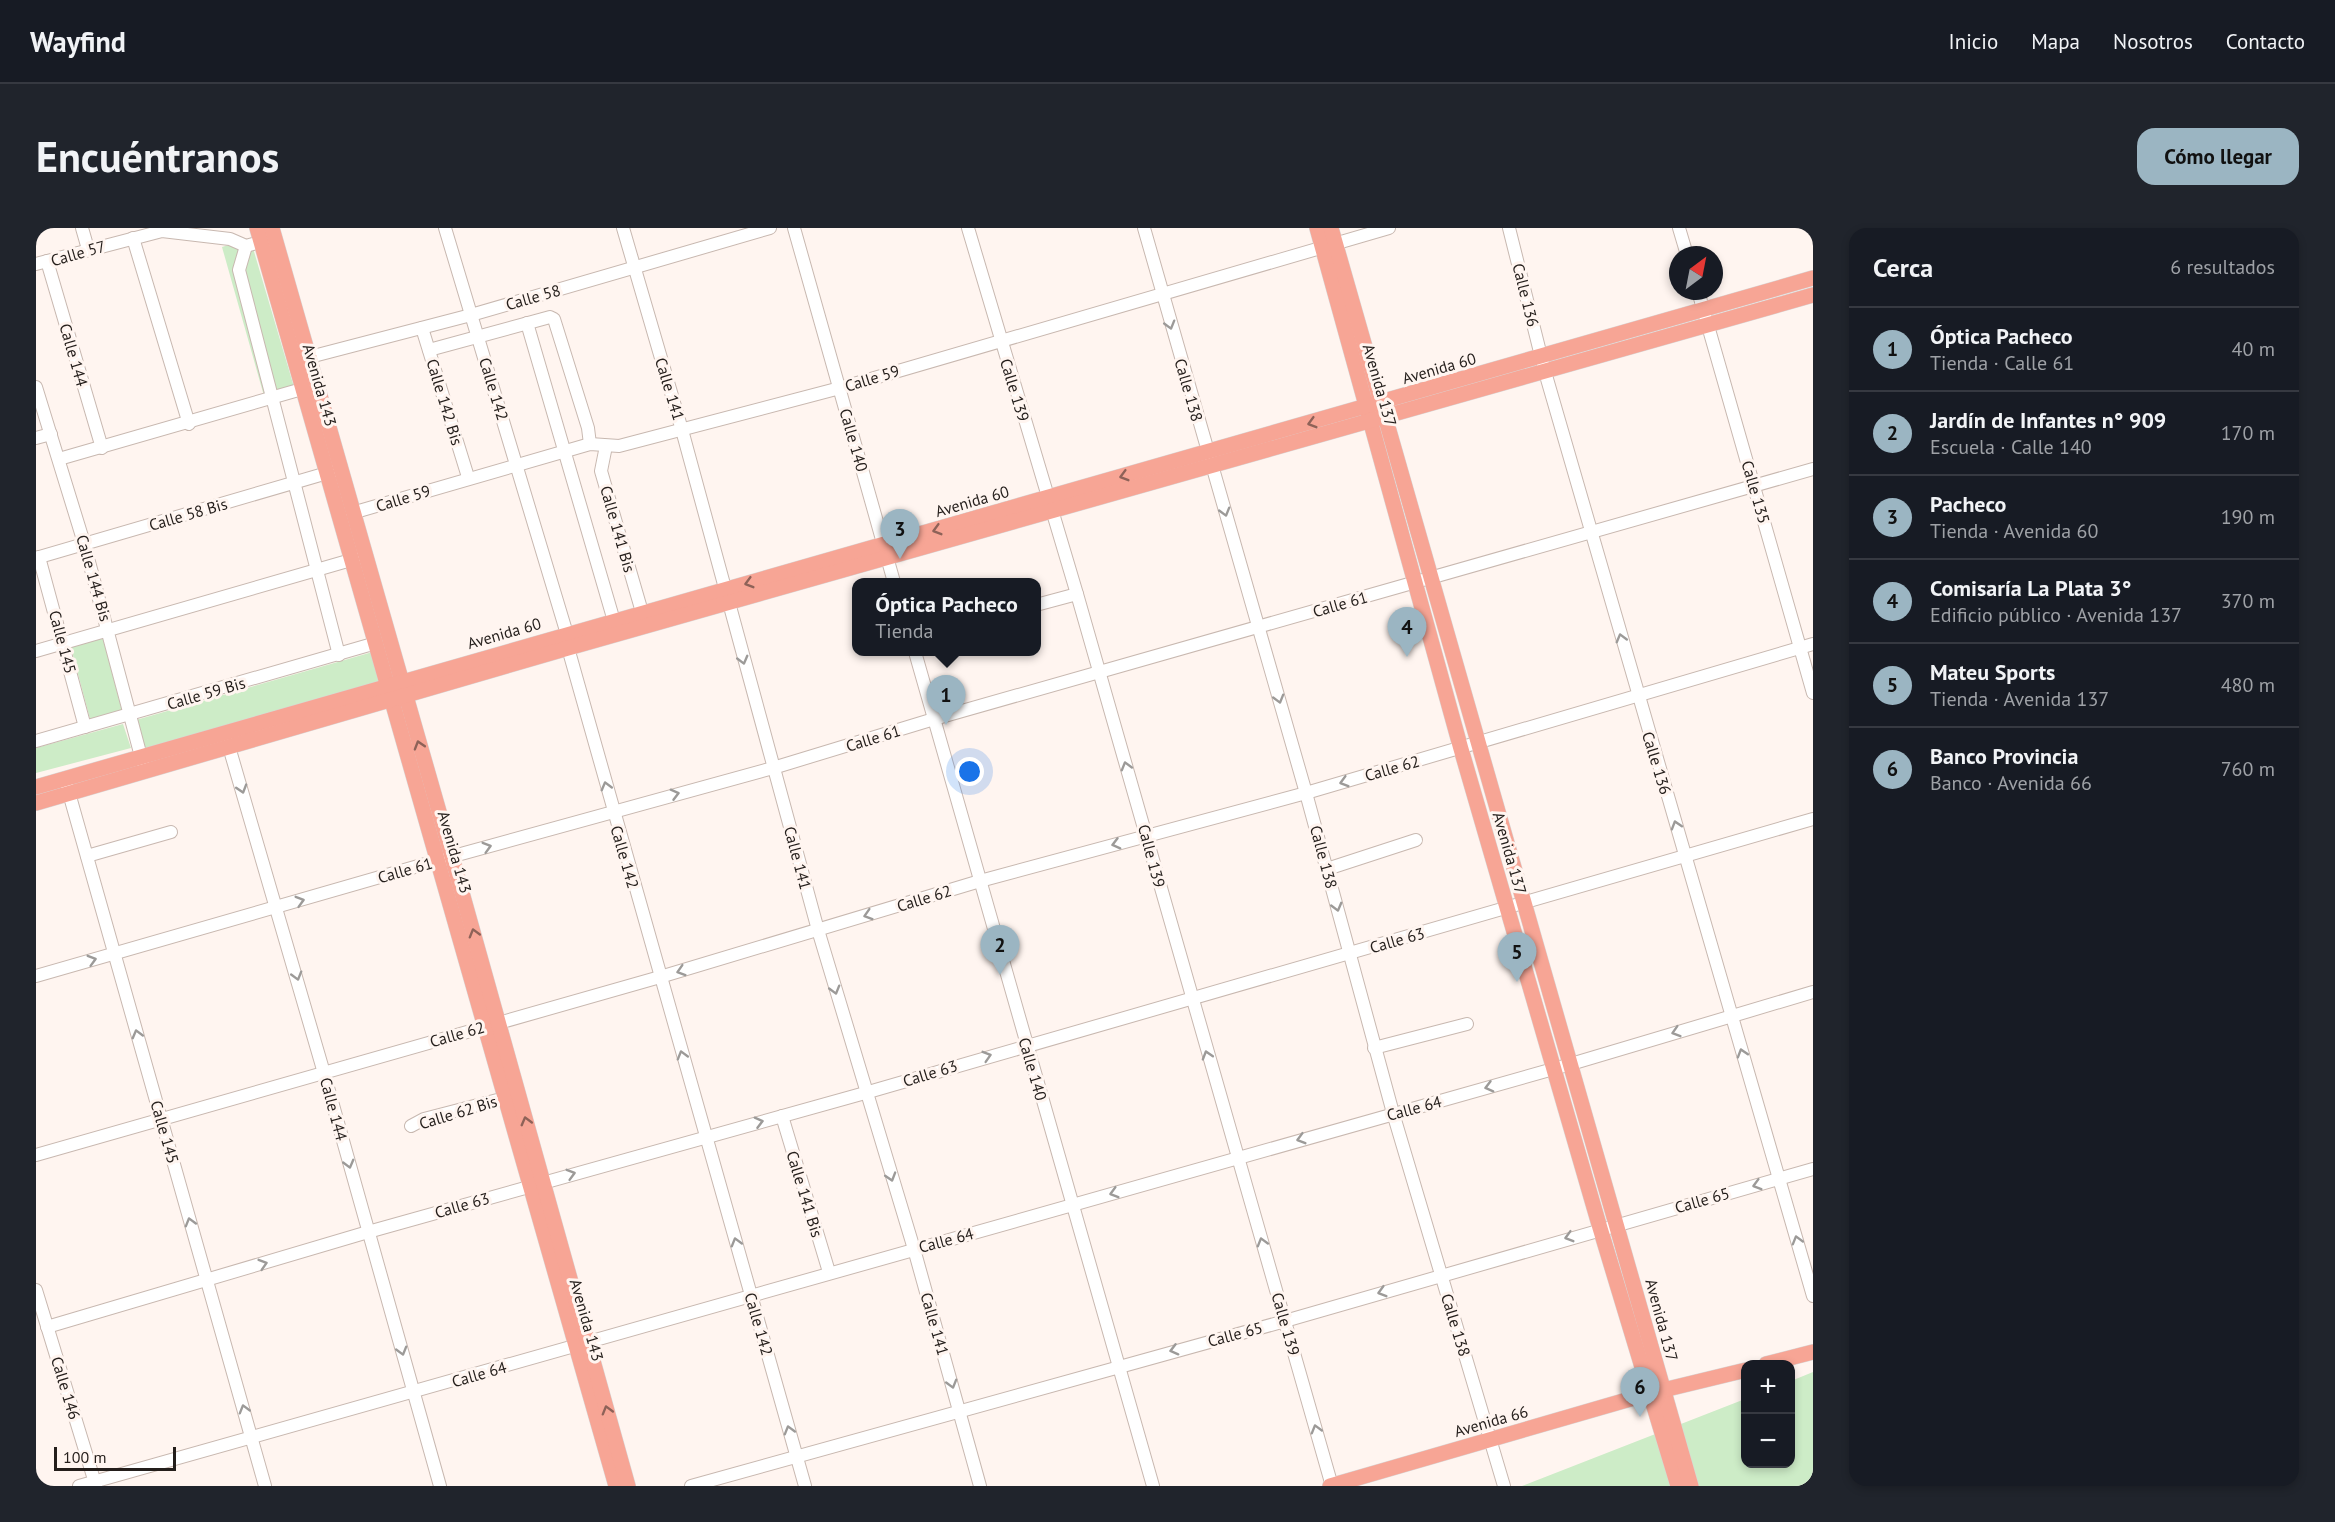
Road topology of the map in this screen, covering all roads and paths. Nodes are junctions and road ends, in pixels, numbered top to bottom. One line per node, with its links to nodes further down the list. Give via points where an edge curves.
1 (82, 228): 17 (street)
2 (272, 228): 33 (main road, Avenida 143)
3 (445, 228): 25 (street, Calle 142)
4 (623, 228): 19 (street, Calle 141)
5 (770, 228): 19 (street, Calle 58)
6 (794, 228): 36 (street, Calle 140)
7 (968, 228): 30 (street, Calle 139)
8 (1144, 228): 21 (street, Calle 138)
9 (1317, 228): 15 (main road, Avenida 137)
10 (1389, 228): 15 (street, Calle 59)
11 (1509, 228): 32 (street, Calle 136)
12 (1679, 228): 16 (street)
13 (133, 238): 14 (street, Calle 57, via 174,231); 17 (street, Calle 57); 40 (street)
14 (255, 239): 33 (main road, Avenida 143); 38 (street, via 239,270)
15 (1330, 239): 21 (street, Calle 59); 39 (main road, Avenida 137)
16 (1684, 246)
17 (88, 249): 18 (street, Calle 57)
18 (41, 263): 46 (street, Calle 144)
19 (636, 267): 25 (street, Calle 58); 41 (street, Calle 141)
20 (1813, 278): 24 (main road, Avenida 60)
21 (1161, 292): 30 (street, Calle 59); 49 (street, Calle 138, one-way to 49)
22 (1813, 295): 27 (main road, Avenida 60)
23 (1700, 300): 24 (street, Calle 135)
24 (1703, 309): 27 (street, Calle 135); 32 (main road, Avenida 60)
25 (471, 315): 28 (street, Calle 58); 29 (street, Calle 142)
26 (526, 323): 29 (street); 44 (street, via 554,319); 47 (street)
27 (1708, 325): 34 (main road, Avenida 60); 55 (street, Calle 135)
28 (422, 328): 31 (street, Calle 142 Bis); 33 (street, Calle 58)
29 (478, 337): 31 (street); 50 (street, Calle 142)
30 (999, 340): 36 (street, Calle 59); 56 (street, Calle 139)
31 (429, 350): 53 (street, Calle 142 Bis)
32 (1541, 356): 34 (street, Calle 136); 39 (main road, Avenida 60)
33 (301, 360): 37 (main road, Avenida 143); 52 (main road, Avenida 143)
34 (1545, 372): 39 (main road, Avenida 60); 58 (street, Calle 136)
35 (36, 387): 42 (street, Calle 144 Bis)
36 (840, 388): 41 (street, Calle 59); 60 (street, Calle 140)
37 (302, 389): 38 (street); 52 (main road, Avenida 143)
38 (271, 399): 40 (street); 54 (street)
39 (1377, 412): 49 (main road, Avenida 60); 64 (main road, Avenida 137); 66 (main road, Avenida 137)
40 (189, 424): 46 (street)
41 (682, 430): 45 (street, Calle 59); 68 (street, Calle 141)
42 (51, 434): 43 (street); 48 (street, Calle 144 Bis)
43 (36, 438)
44 (590, 444): 45 (street, Calle 59); 47 (street, Calle 59)
45 (606, 446): 70 (street, Calle 141 Bis, via 601,471)
46 (102, 448): 48 (street)
47 (566, 451): 50 (street, Calle 59); 71 (street)
48 (59, 459): 59 (street, Calle 144 Bis)
49 (1210, 460): 56 (main road, Avenida 60); 72 (street, Calle 138, one-way to 72)
50 (517, 465): 53 (street, Calle 59); 74 (street, Calle 142)
51 (1813, 469): 55 (street, Calle 61)
52 (333, 471): 54 (street, Calle 58 Bis); 57 (main road, Avenida 143); 62 (main road, Avenida 143)
53 (468, 477): 57 (street, Calle 59)
54 (294, 484): 59 (street, Calle 58 Bis); 63 (street)
55 (1755, 486): 58 (street, Calle 61); 78 (street, Calle 135)
56 (1050, 505): 60 (main road, Avenida 60); 67 (street, Calle 139)
57 (352, 513): 62 (main road, Avenida 143)
58 (1591, 531): 64 (street, Calle 61); 85 (street, Calle 136, one-way to 58)
59 (84, 543): 61 (street, Calle 58 Bis); 73 (street, Calle 144 Bis)
60 (885, 552): 65 (street, Calle 140); 68 (main road, Avenida 60)
61 (38, 558): 75 (street, Calle 145)
62 (359, 558): 63 (street); 76 (main road, Avenida 143); 83 (main road, Avenida 143)
63 (317, 571): 73 (street); 80 (street)
64 (1432, 577): 66 (street, Calle 61); 91 (main road, Avenida 137)
65 (893, 578)
66 (1415, 582): 72 (street, Calle 61); 92 (main road, Avenida 137)
67 (1077, 594): 69 (street); 82 (street, Calle 139)
68 (726, 597): 70 (main road, Avenida 60); 74 (main road, Avenida 60); 94 (street, Calle 141, one-way to 94)
69 (1041, 604)
70 (642, 612): 71 (main road, Avenida 60)
71 (614, 621): 74 (main road, Avenida 60)
72 (1258, 627): 82 (street, Calle 61); 97 (street, Calle 138, one-way to 97)
73 (108, 629): 75 (street); 86 (street, Calle 144 Bis)
74 (567, 641): 83 (main road, Avenida 60); 99 (street, Calle 142, one-way to 74)
75 (63, 643): 79 (street); 88 (street, Calle 145)
76 (376, 643): 80 (street, Calle 59 Bis); 83 (main road, Avenida 143)
77 (1813, 644): 78 (street, Calle 62)
78 (1800, 648): 84 (street, Calle 135); 85 (street, Calle 62)
79 (36, 651)
80 (339, 654): 86 (street, Calle 59 Bis)
81 (916, 656): 87 (street, Calle 140)
82 (1100, 672): 87 (street, Calle 61); 102 (street, Calle 139, one-way to 82)
83 (397, 690): 89 (main road, Avenida 60); 106 (main road, Avenida 143)
84 (1813, 693)
85 (1638, 698): 91 (street, Calle 62); 105 (street, Calle 136, one-way to 85)
86 (129, 715): 88 (street, Calle 59 Bis); 93 (street, Calle 144 Bis)
87 (934, 719): 94 (street, Calle 61); 108 (street, Calle 140)
88 (86, 727): 90 (street, Calle 59 Bis)
89 (227, 740): 93 (main road, Avenida 60); 110 (street, Calle 144, one-way to 110)
90 (36, 741)
91 (1480, 744): 92 (street, Calle 62); 109 (main road, Avenida 137)
92 (1461, 748): 97 (street, Calle 62, one-way to 97); 111 (main road, Avenida 137)
93 (143, 764): 95 (main road, Avenida 60)
94 (773, 768): 99 (street, Calle 61, one-way to 94); 112 (street, Calle 141)
95 (67, 786): 96 (main road, Avenida 60); 98 (main road, Avenida 60); 104 (street, Calle 145)
96 (36, 787)
97 (1306, 793): 102 (street, Calle 62); 107 (street, Calle 138)
98 (36, 803)
99 (612, 811): 106 (street, Calle 61, one-way to 99); 116 (street, Calle 142)
100 (1813, 819): 105 (street, Calle 63)
101 (171, 832): 104 (street)
102 (1146, 836): 108 (street, Calle 62, one-way to 108); 118 (street, Calle 139)
103 (1416, 840): 107 (street)
104 (87, 856): 113 (street, Calle 145)
105 (1685, 856): 109 (street, Calle 63); 119 (street, Calle 136)
106 (446, 859): 110 (street, Calle 61, one-way to 106); 120 (main road, Avenida 143)
107 (1327, 869): 114 (street, Calle 138, one-way to 114)
108 (980, 881): 112 (street, Calle 62, one-way to 112); 122 (street, Calle 140)
109 (1524, 903): 111 (street, Calle 63); 124 (main road, Avenida 137)
110 (277, 907): 113 (street, Calle 61); 126 (street, Calle 144, one-way to 126)
111 (1507, 907): 114 (street, Calle 63); 125 (main road, Avenida 137)
112 (818, 930): 116 (street, Calle 62, one-way to 116); 127 (street, Calle 141, one-way to 127)
113 (115, 953): 115 (street, Calle 61, one-way to 113); 131 (street, Calle 145, one-way to 113)
114 (1350, 954): 118 (street, Calle 63); 123 (street, Calle 138)
115 (36, 976)
116 (660, 977): 120 (street, Calle 62); 133 (street, Calle 142, one-way to 116)
117 (1813, 992): 119 (street, Calle 64)
118 (1190, 997): 122 (street, Calle 63); 135 (street, Calle 139, one-way to 118)
119 (1730, 1015): 124 (street, Calle 64, one-way to 124); 137 (street, Calle 136, one-way to 119)
120 (492, 1024): 126 (street, Calle 62); 128 (main road, Avenida 143); 138 (main road, Avenida 143, one-way to 120)
121 (1467, 1024): 123 (street)
122 (1026, 1044): 127 (street, Calle 63, one-way to 122); 139 (street, Calle 140)
123 (1374, 1048): 129 (street, Calle 138)
124 (1571, 1064): 125 (street, Calle 64); 140 (main road, Avenida 137)
125 (1554, 1069): 129 (street, Calle 64, one-way to 129); 141 (main road, Avenida 137)
126 (324, 1073): 131 (street, Calle 62); 142 (street, Calle 144, one-way to 142)
127 (865, 1093): 130 (street, Calle 63); 143 (street, Calle 141, one-way to 143)
128 (505, 1098): 132 (street, Calle 62 Bis); 138 (main road, Avenida 143)
129 (1393, 1113): 135 (street, Calle 64, one-way to 135); 145 (street, Calle 138)
130 (782, 1116): 133 (street, Calle 63, one-way to 130); 144 (street, Calle 141 Bis)
131 (161, 1120): 134 (street, Calle 62); 146 (street, Calle 145, one-way to 131)
132 (411, 1126)
133 (705, 1137): 138 (street, Calle 63, one-way to 133); 148 (street, Calle 142, one-way to 133)
134 (36, 1155)
135 (1238, 1158): 139 (street, Calle 64, one-way to 139); 150 (street, Calle 139, one-way to 135)
136 (1813, 1169): 137 (street, Calle 65)
137 (1779, 1178): 140 (street, Calle 65, one-way to 140); 149 (street, Calle 136, one-way to 137)
138 (537, 1184): 142 (street, Calle 63); 152 (main road, Avenida 143)
139 (1073, 1205): 143 (street, Calle 64); 155 (street, Calle 140)
140 (1617, 1224): 141 (street, Calle 65); 158 (main road, Avenida 137)
141 (1600, 1228): 145 (street, Calle 65, one-way to 145); 158 (main road, Avenida 137)
142 (368, 1232): 146 (street, Calle 63, one-way to 142); 157 (street, Calle 144, one-way to 157)
143 (914, 1249): 144 (street, Calle 64); 159 (street, Calle 141, one-way to 159)
144 (829, 1272): 148 (street, Calle 64)
145 (1441, 1275): 150 (street, Calle 65, one-way to 150); 161 (street, Calle 138)
146 (207, 1281): 151 (street, Calle 63); 160 (street, Calle 145, one-way to 146)
147 (36, 1290): 151 (street, Calle 146)
148 (751, 1296): 152 (street, Calle 64); 162 (street, Calle 142, one-way to 148)
149 (1813, 1296)
150 (1285, 1321): 155 (street, Calle 65, one-way to 155); 173 (street, Calle 139, one-way to 150)
151 (47, 1327): 163 (street, Calle 146)
152 (581, 1344): 157 (street, Calle 64); 167 (main road, Avenida 143); 168 (main road, Avenida 143, one-way to 152)
153 (1813, 1352): 154 (main road)
154 (1784, 1360)
155 (1119, 1365): 159 (street, Calle 65); 172 (street, Calle 140)
156 (1741, 1371): 158 (main road, Avenida 66)
157 (414, 1393): 160 (street, Calle 64); 166 (street, Calle 144)
158 (1656, 1396): 161 (main road, Avenida 66); 176 (main road, Avenida 137); 177 (main road, Avenida 137)
159 (959, 1410): 162 (street, Calle 65); 171 (street, Calle 141)
160 (251, 1437): 163 (street, Calle 64); 165 (street, Calle 145)
161 (1492, 1443): 173 (main road, Avenida 66); 174 (main road, Avenida 66); 175 (street, Calle 138)
162 (797, 1456): 169 (street, Calle 65); 170 (street, Calle 142)
163 (95, 1484): 164 (street, Calle 64)
164 (79, 1486)
165 (265, 1486)
166 (440, 1486)
167 (616, 1486)
168 (628, 1486)
169 (691, 1486)
170 (805, 1486)
171 (980, 1486)
172 (1153, 1486)
173 (1331, 1486)
174 (1354, 1486)
175 (1504, 1486)
176 (1678, 1486)
177 (1691, 1486)

